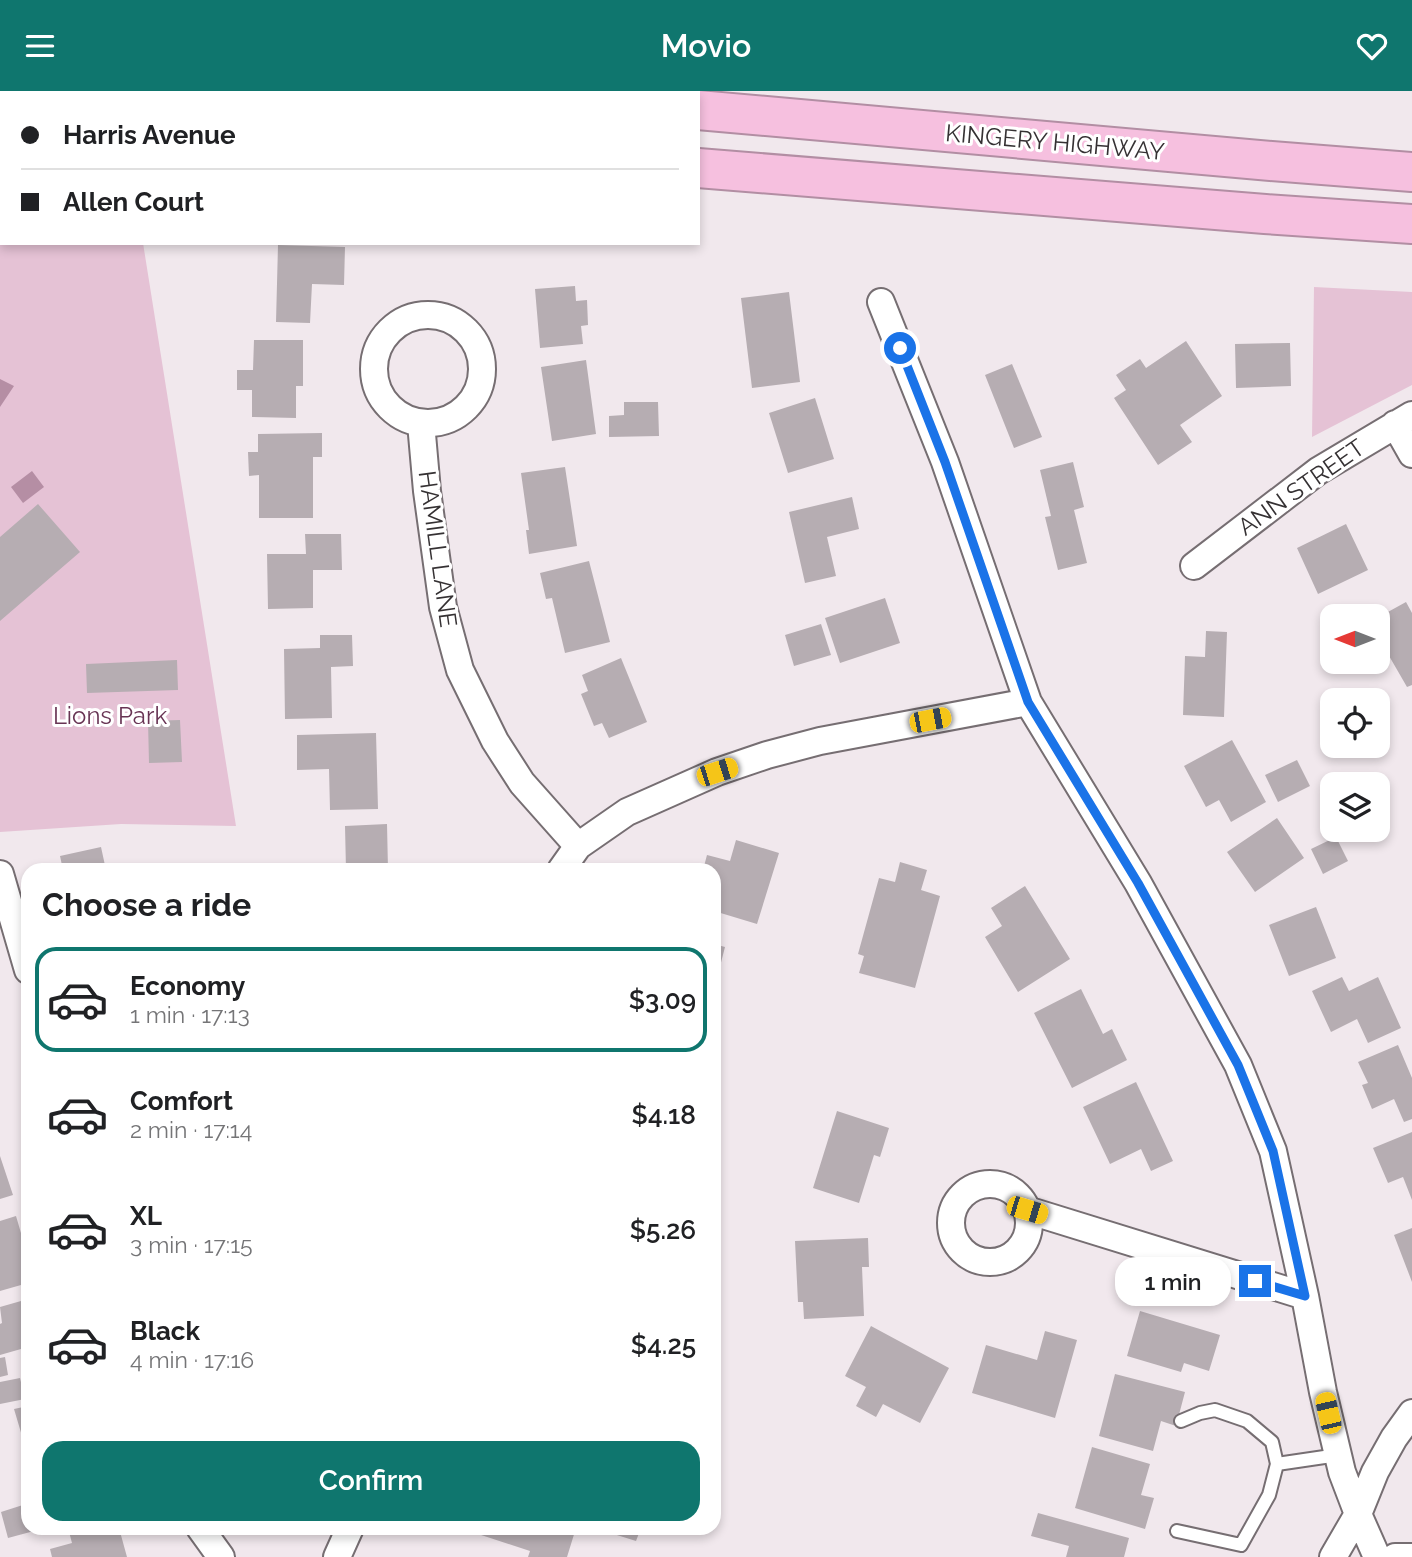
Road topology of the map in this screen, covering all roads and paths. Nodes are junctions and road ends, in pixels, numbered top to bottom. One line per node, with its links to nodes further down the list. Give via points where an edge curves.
1 (700, 110): 3 (highway, KINGERY HIGHWAY)
2 (700, 168): 4 (highway)
3 (1412, 172)
4 (1412, 224)
5 (881, 302): 10 (street, via 945,462)
6 (1404, 419): 8 (street); 9 (street, ANN STREET, via 1318,471)
7 (421, 423): 7 (street, via 389,407 374,374 376,356 396,326 429,315 446,318 474,339 482,373 474,398 456,416 439,423); 11 (street, HAMILL LANE, via 443,607 460,670 522,783)
8 (1412, 454)
9 (1194, 566)
10 (1028, 702): 11 (street, via 767,755 627,812); 16 (street, via 1138,883 1238,1065 1273,1151)
11 (578, 846): 12 (street)
12 (566, 863)
13 (0, 874): 14 (street)
14 (21, 946)
15 (1027, 1210): 16 (street)
16 (1305, 1296): 19 (street)
17 (1412, 1413): 21 (street, via 1375,1472)
18 (1181, 1421): 20 (lane, via 1215,1410 1247,1421 1272,1442)
19 (1338, 1455): 20 (lane); 21 (street)
20 (1277, 1464): 22 (lane, via 1269,1495 1241,1545)
21 (1358, 1514): 27 (street); 28 (street)
22 (1177, 1531)
23 (205, 1535): 25 (street)
24 (347, 1535): 26 (street)
25 (221, 1557)
26 (337, 1557)
27 (1333, 1557)
28 (1377, 1557)
29 (1395, 1557): 30 (street)
30 (1412, 1557)

